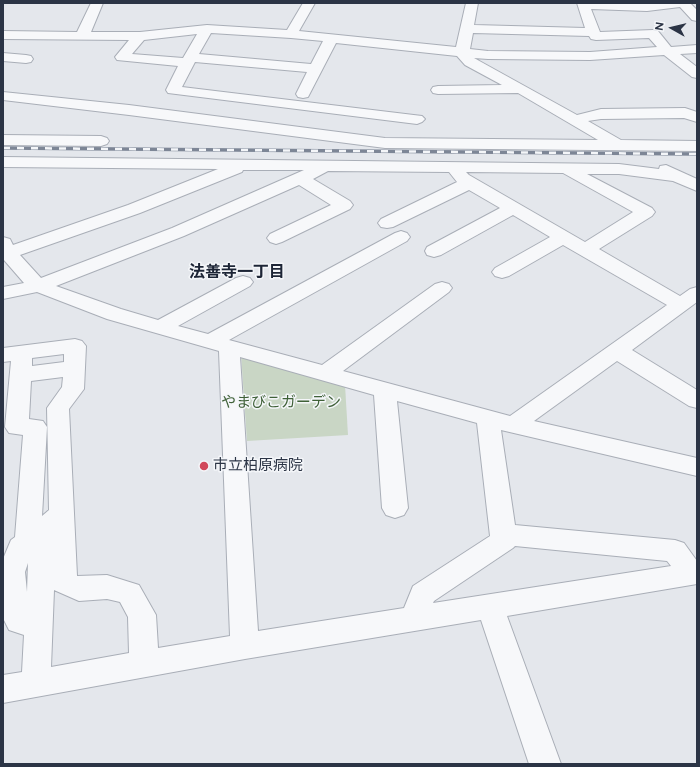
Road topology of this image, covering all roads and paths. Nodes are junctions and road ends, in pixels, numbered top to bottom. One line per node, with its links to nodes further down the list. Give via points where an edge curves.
1 (97, 3): 14 (street)
2 (309, 3): 12 (street)
3 (682, 3): 4 (street, via 647,7); 5 (street); 8 (street)
4 (584, 4): 11 (street)
5 (697, 6)
6 (470, 9): 7 (street); 10 (street)
7 (485, 16)
8 (697, 17)
9 (207, 29): 12 (street); 15 (street); 22 (street)
10 (466, 29): 11 (street); 19 (street)
11 (593, 32): 18 (street, via 596,36 653,34)
12 (291, 34): 16 (street)
13 (3, 35): 14 (street)
14 (82, 36): 15 (street)
15 (140, 36): 22 (street, via 122,57)
16 (331, 39): 19 (street); 23 (street)
17 (697, 49): 18 (street)
18 (667, 51): 19 (street, via 590,56); 24 (street)
19 (462, 53): 25 (street, via 470,62)
20 (3, 57): 21 (street)
21 (26, 59)
22 (189, 60): 23 (street); 28 (street, via 173,90)
23 (316, 69): 28 (street)
24 (697, 74)
25 (522, 89): 26 (street); 29 (street); 32 (street)
26 (438, 90)
27 (3, 96): 35 (street)
28 (301, 99): 31 (street)
29 (486, 103)
30 (697, 117): 32 (street, via 685,114 601,114)
31 (417, 119)
32 (574, 120): 36 (street)
33 (3, 140): 34 (street)
34 (101, 141)
35 (385, 143): 36 (street); 40 (street)
36 (617, 145): 37 (street); 43 (street)
37 (697, 146)
38 (3, 162): 39 (street)
39 (245, 164): 40 (street); 53 (street, via 134,209)
40 (329, 165): 41 (street); 44 (street)
41 (454, 168): 42 (street); 45 (street)
42 (567, 169): 43 (street, via 619,169); 52 (street, via 646,212)
43 (678, 176): 46 (street)
44 (299, 178): 51 (street, via 344,205); 57 (street, via 178,232)
45 (469, 183): 47 (street); 48 (street)
46 (697, 186)
47 (513, 208): 50 (street); 54 (street)
48 (387, 223)
49 (401, 237): 62 (street)
50 (564, 237): 52 (street); 55 (street)
51 (276, 238)
52 (585, 250): 60 (street)
53 (5, 251): 57 (street)
54 (434, 251)
55 (502, 272)
56 (243, 282): 61 (street)
57 (38, 286): 59 (street); 61 (street, via 114,314)
58 (442, 288): 65 (street)
59 (3, 293)
60 (691, 300): 63 (street)
61 (160, 327): 62 (street)
62 (220, 344): 65 (street); 78 (street)
63 (616, 351): 67 (street); 69 (street)
64 (15, 361): 72 (street, via 75,346 73,389 58,408); 74 (street, via 17,427 35,427)
65 (324, 374): 66 (street)
66 (386, 390): 68 (street); 71 (street)
67 (697, 400)
68 (488, 418): 69 (street); 73 (street)
69 (513, 425): 70 (street)
70 (697, 467)
71 (395, 508)
72 (62, 513): 74 (street); 79 (street, via 64,584 79,589 107,587 129,592 142,614)
73 (503, 534): 75 (street, via 675,551); 77 (street, via 504,541 423,594)
74 (36, 537): 80 (street, via 39,628)
75 (694, 573): 76 (street)
76 (490, 606): 77 (street); 82 (street)
77 (414, 619): 78 (street)
78 (245, 646): 79 (street)
79 (144, 664): 80 (street)
80 (36, 683): 81 (street)
81 (3, 689)
82 (545, 764)

